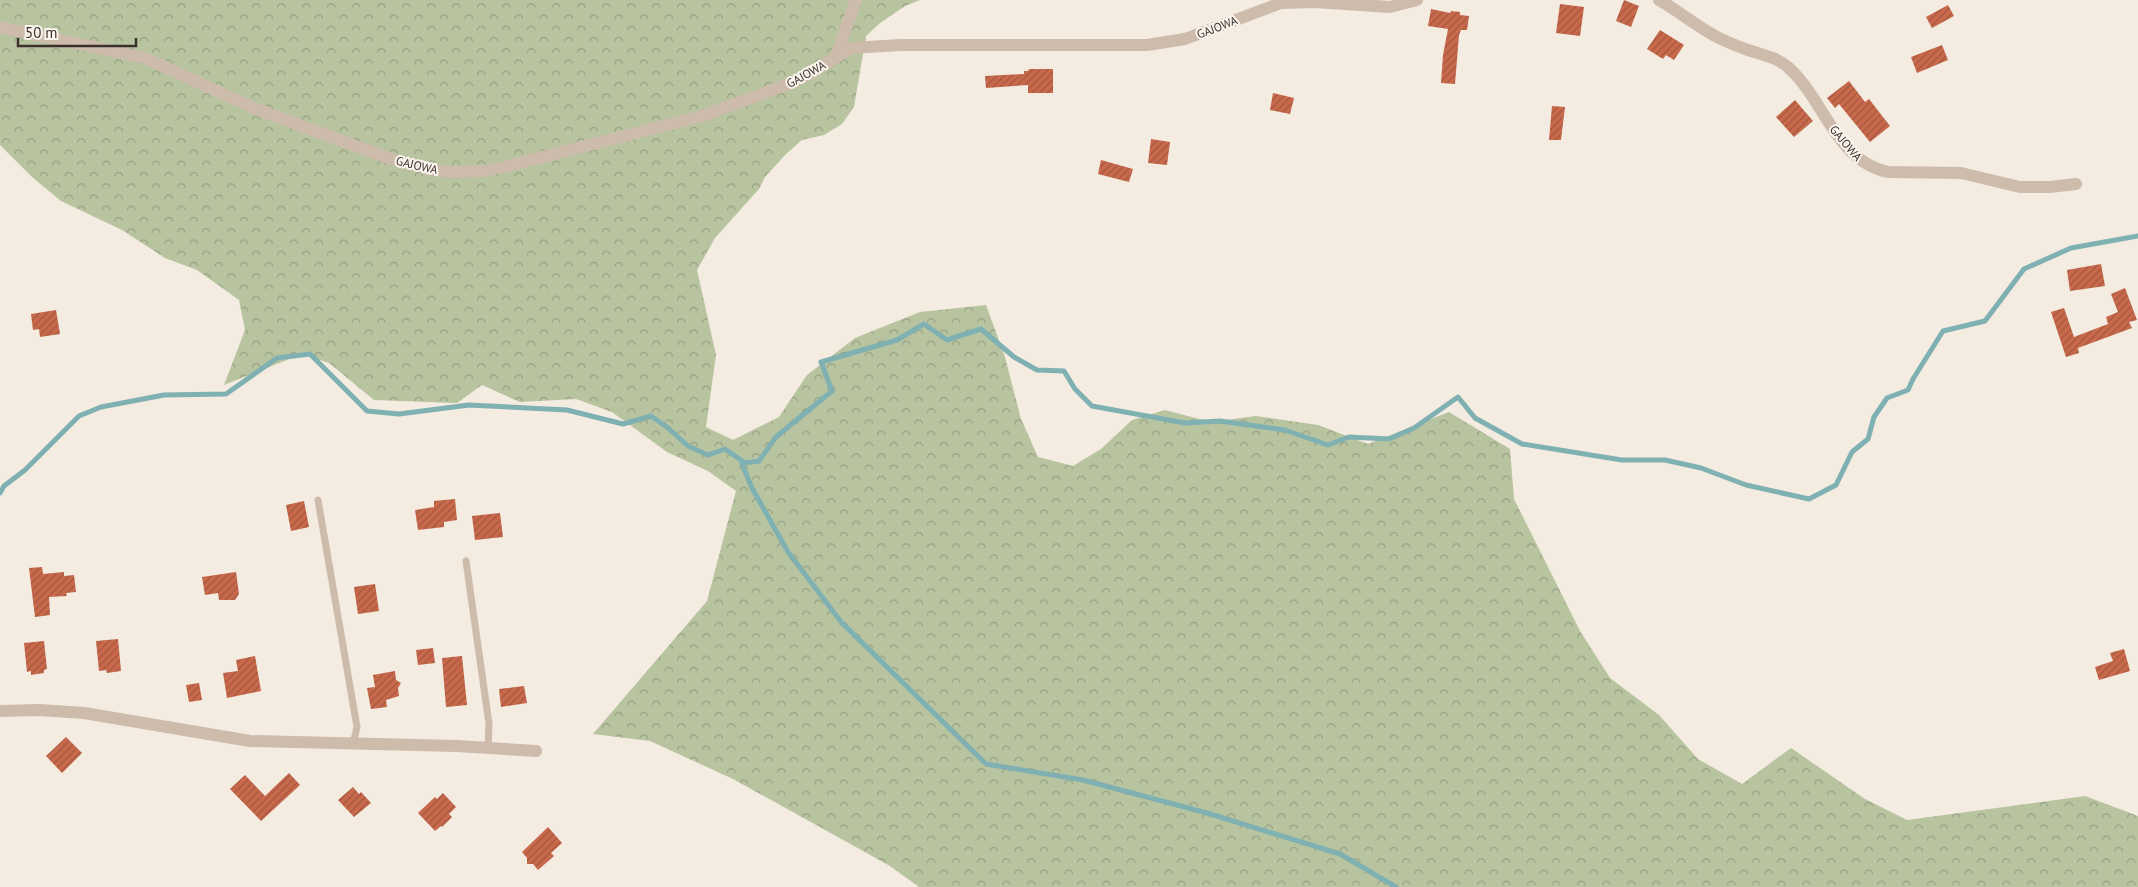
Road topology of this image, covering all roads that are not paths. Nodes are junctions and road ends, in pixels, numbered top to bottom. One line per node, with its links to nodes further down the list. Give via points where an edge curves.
1 (856, 0): 5 (street, GAJOWA)
2 (1417, 0): 5 (street, GAJOWA, via 1390,7 1281,3 1211,31 1167,44 900,44 851,48)
3 (1659, 0): 6 (street, GAJOWA, via 1715,36 1781,61 1802,81 1834,130 1855,155 1877,170 1961,173 2020,187)
4 (0, 27): 5 (street, GAJOWA, via 145,58 256,109 391,159 449,172 508,166 702,116 794,82)
5 (836, 56)
6 (2076, 184)
7 (318, 500): 10 (lane, via 357,727)
8 (466, 561): 11 (lane, via 489,724)
9 (0, 711): 10 (street, via 63,710 250,741)
10 (353, 744): 11 (street)
11 (488, 748): 12 (street)
12 (536, 751)

